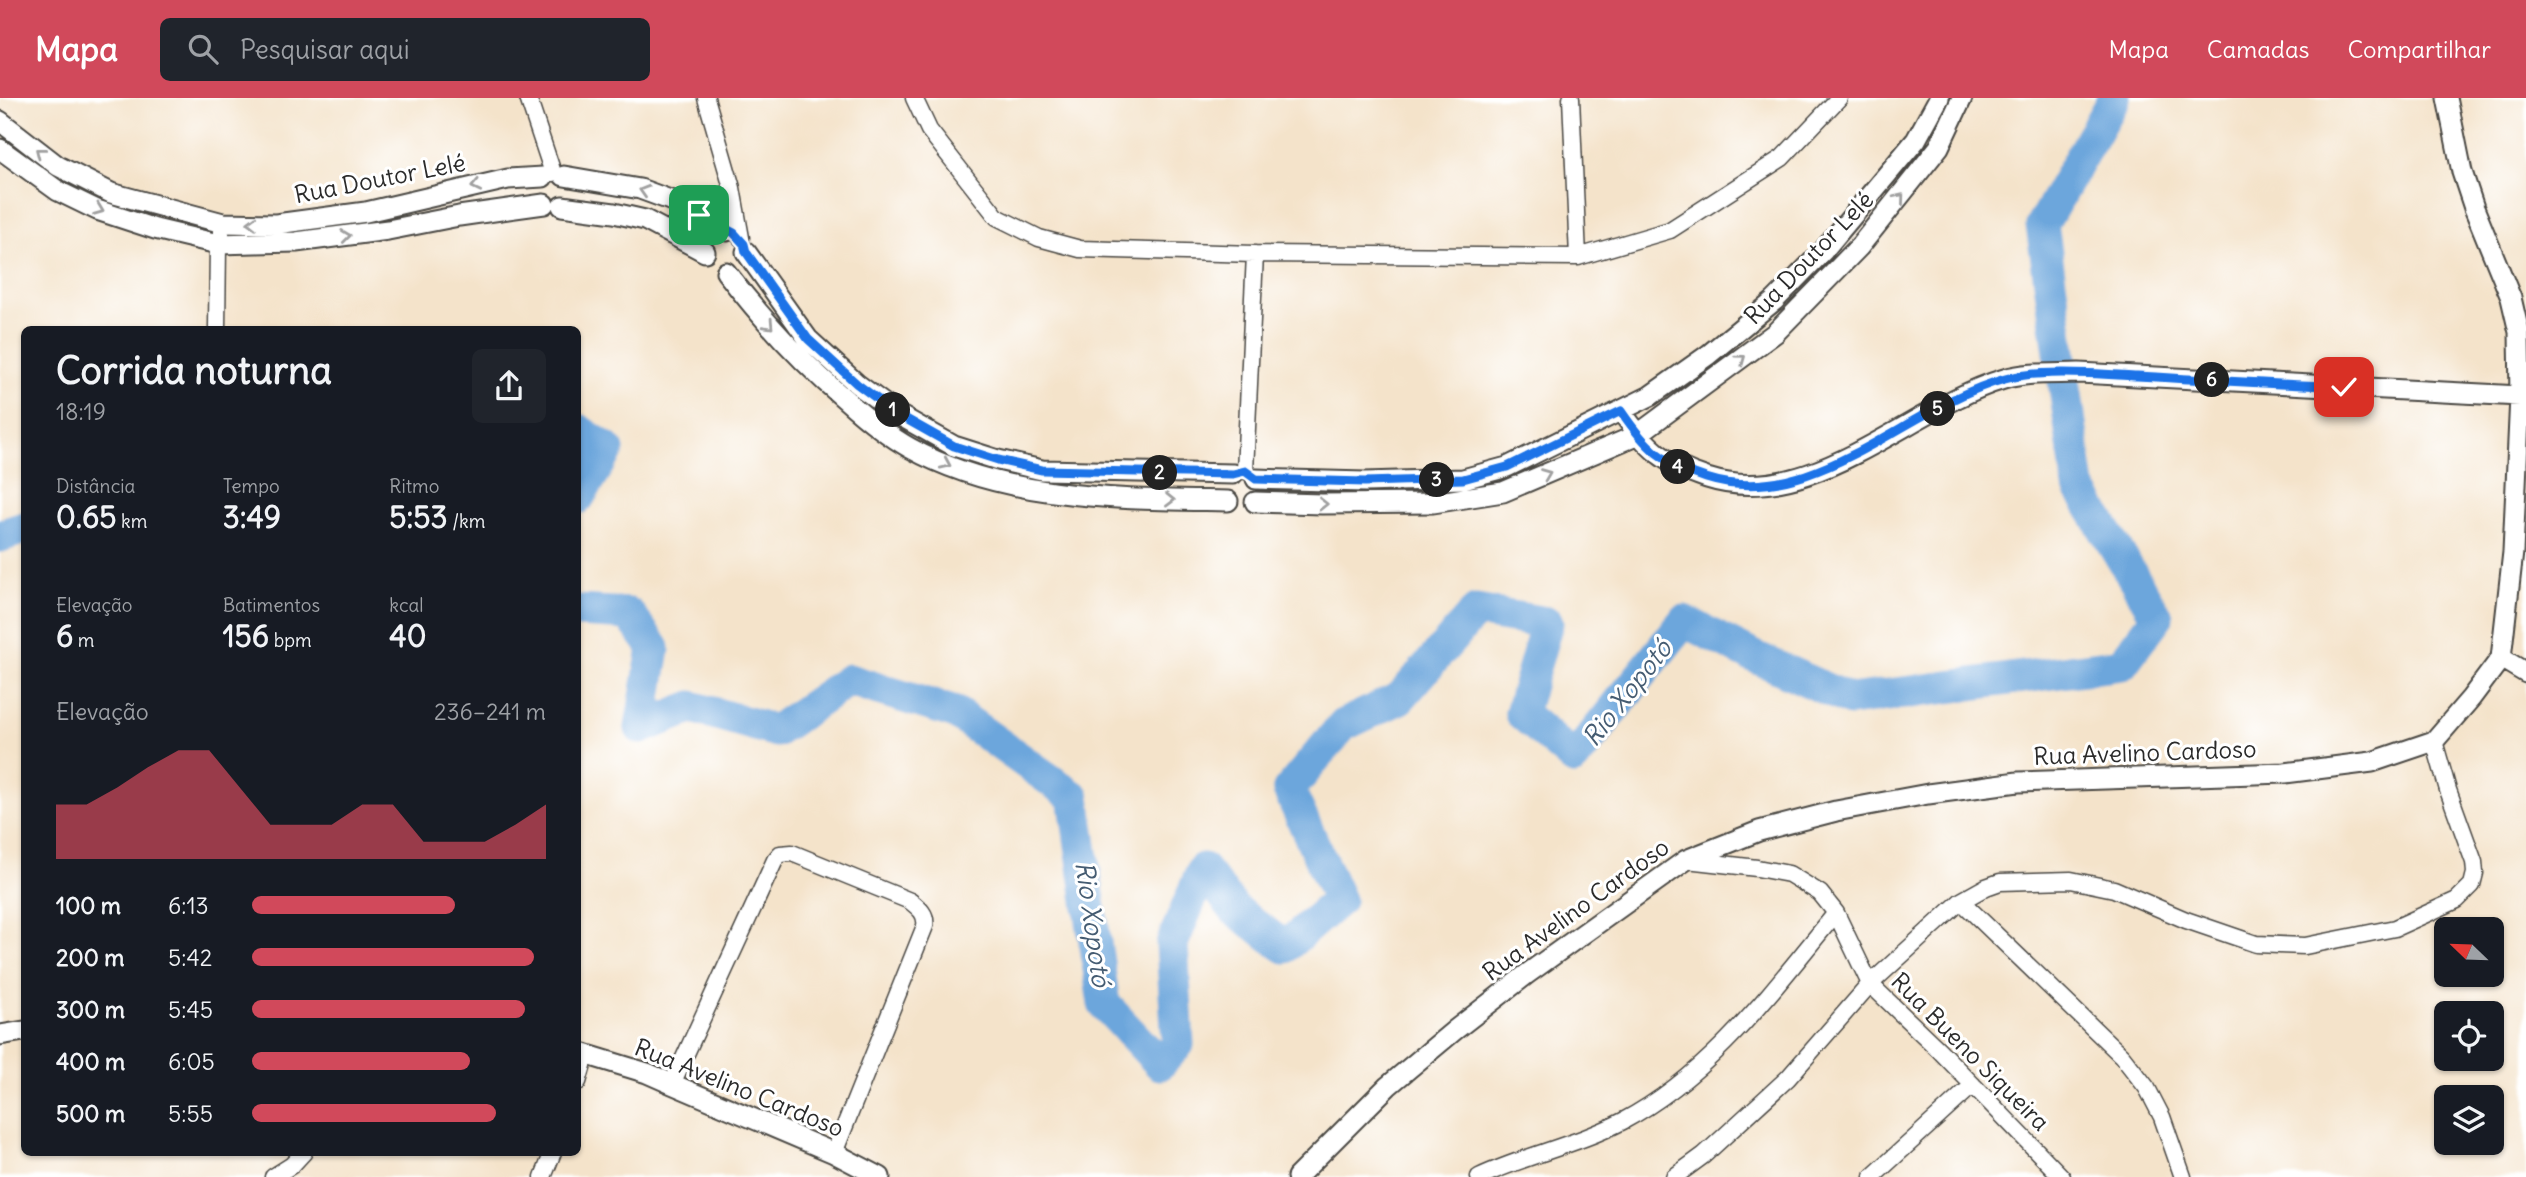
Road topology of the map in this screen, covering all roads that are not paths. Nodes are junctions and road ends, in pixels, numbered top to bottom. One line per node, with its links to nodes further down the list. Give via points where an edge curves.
1 (528, 98): 11 (street)
2 (706, 98): 14 (street, via 732,188)
3 (914, 98): 17 (street, via 929,130 997,217 1040,238 1080,249)
4 (1571, 98): 18 (street)
5 (1839, 98): 18 (street, via 1782,159 1670,230)
6 (1939, 98): 21 (street, Rua Doutor Lelé, via 1916,140 1816,258 1774,301)
7 (1962, 98): 24 (street, Rua Doutor Lelé, one-way to 7, via 1775,334 1859,247 1939,147)
8 (2447, 98): 22 (street, via 2462,172 2511,298 2519,332)
9 (0, 121): 13 (street, Rua Doutor Lelé, one-way to 9, via 111,193 58,166)
10 (0, 149): 15 (street, Rua Doutor Lelé, one-way to 15, via 58,191 97,210)
11 (553, 175): 12 (street, via 537,188); 12 (street, via 570,185 571,191 570,197); 13 (street, Rua Doutor Lelé, one-way to 13, via 508,179 366,212 276,224); 14 (street, Rua Doutor Lelé, one-way to 11, via 670,200 640,189)
12 (553, 205): 15 (street, Rua Doutor Lelé, one-way to 12, via 322,239); 16 (street, Rua Doutor Lelé, via 645,220)
13 (223, 223): 15 (street)
14 (738, 241): 16 (street, via 713,235); 19 (street, via 740,266); 27 (street, Rua Doutor Lelé, via 808,339 888,407 954,446 1042,470)
15 (218, 244): 20 (street)
16 (705, 252): 19 (street, via 711,267)
17 (1255, 254): 18 (street); 27 (street)
18 (1578, 257)
19 (726, 272): 28 (street, one-way to 28, via 809,369 876,426 911,449 964,472 1063,493)
20 (217, 326)
21 (1650, 396): 23 (street, Rua Doutor Lelé); 24 (street)
22 (2520, 396): 26 (street, via 2079,373 2024,376 1963,396 1820,471 1765,484 1727,485); 30 (street, via 2513,552)
23 (1621, 411): 25 (street); 27 (street, Rua Doutor Lelé, via 1507,467 1463,479 1365,482)
24 (1658, 420): 25 (street, Rua Doutor Lelé); 26 (street)
25 (1637, 435): 26 (street); 29 (street, Rua Doutor Lelé, one-way to 25, via 1433,503 1503,492)
26 (1665, 461)
27 (1244, 475): 28 (street, via 1225,484); 29 (street, via 1259,491)
28 (1228, 501): 29 (street, via 1241,508)
29 (1255, 502)
30 (2501, 658): 31 (street); 32 (street)
31 (2526, 673)
32 (2434, 741): 33 (street, Rua Avelino Cardoso, via 2372,762 2284,773 2018,782 1928,794 1759,831); 34 (street, via 2475,873 2472,885 2457,900 2395,928 2305,946 2256,944 2114,890 2071,880 2000,882)
33 (1686, 860): 35 (street, Rua Bueno Siqueira, via 1788,874 1820,893); 48 (street, Rua Avelino Cardoso, via 1455,1030 1388,1086)
34 (1961, 901): 36 (street); 53 (street, via 2122,1056 2162,1117)
35 (1836, 914): 36 (street, Rua Bueno Siqueira); 49 (street, via 1744,1023 1664,1097 1589,1137)
36 (1870, 984): 41 (street, Rua Bueno Siqueira); 50 (street, via 1788,1078 1704,1156)
37 (21, 1032): 38 (street)
38 (0, 1035)
39 (582, 1054): 40 (street, Rua Avelino Cardoso)
40 (672, 1084): 42 (street, Rua Avelino Cardoso); 42 (street, via 780,854 792,853 910,901 926,919 923,934)
41 (1973, 1085): 51 (street); 52 (street, Rua Bueno Siqueira)
42 (834, 1153): 47 (street, Rua Avelino Cardoso)
43 (300, 1156): 45 (street)
44 (551, 1156): 46 (street)
45 (273, 1177)
46 (543, 1177)
47 (880, 1177)
48 (1297, 1177)
49 (1479, 1177)
50 (1674, 1177)
51 (1872, 1177)
52 (2062, 1177)
53 (2183, 1177)

